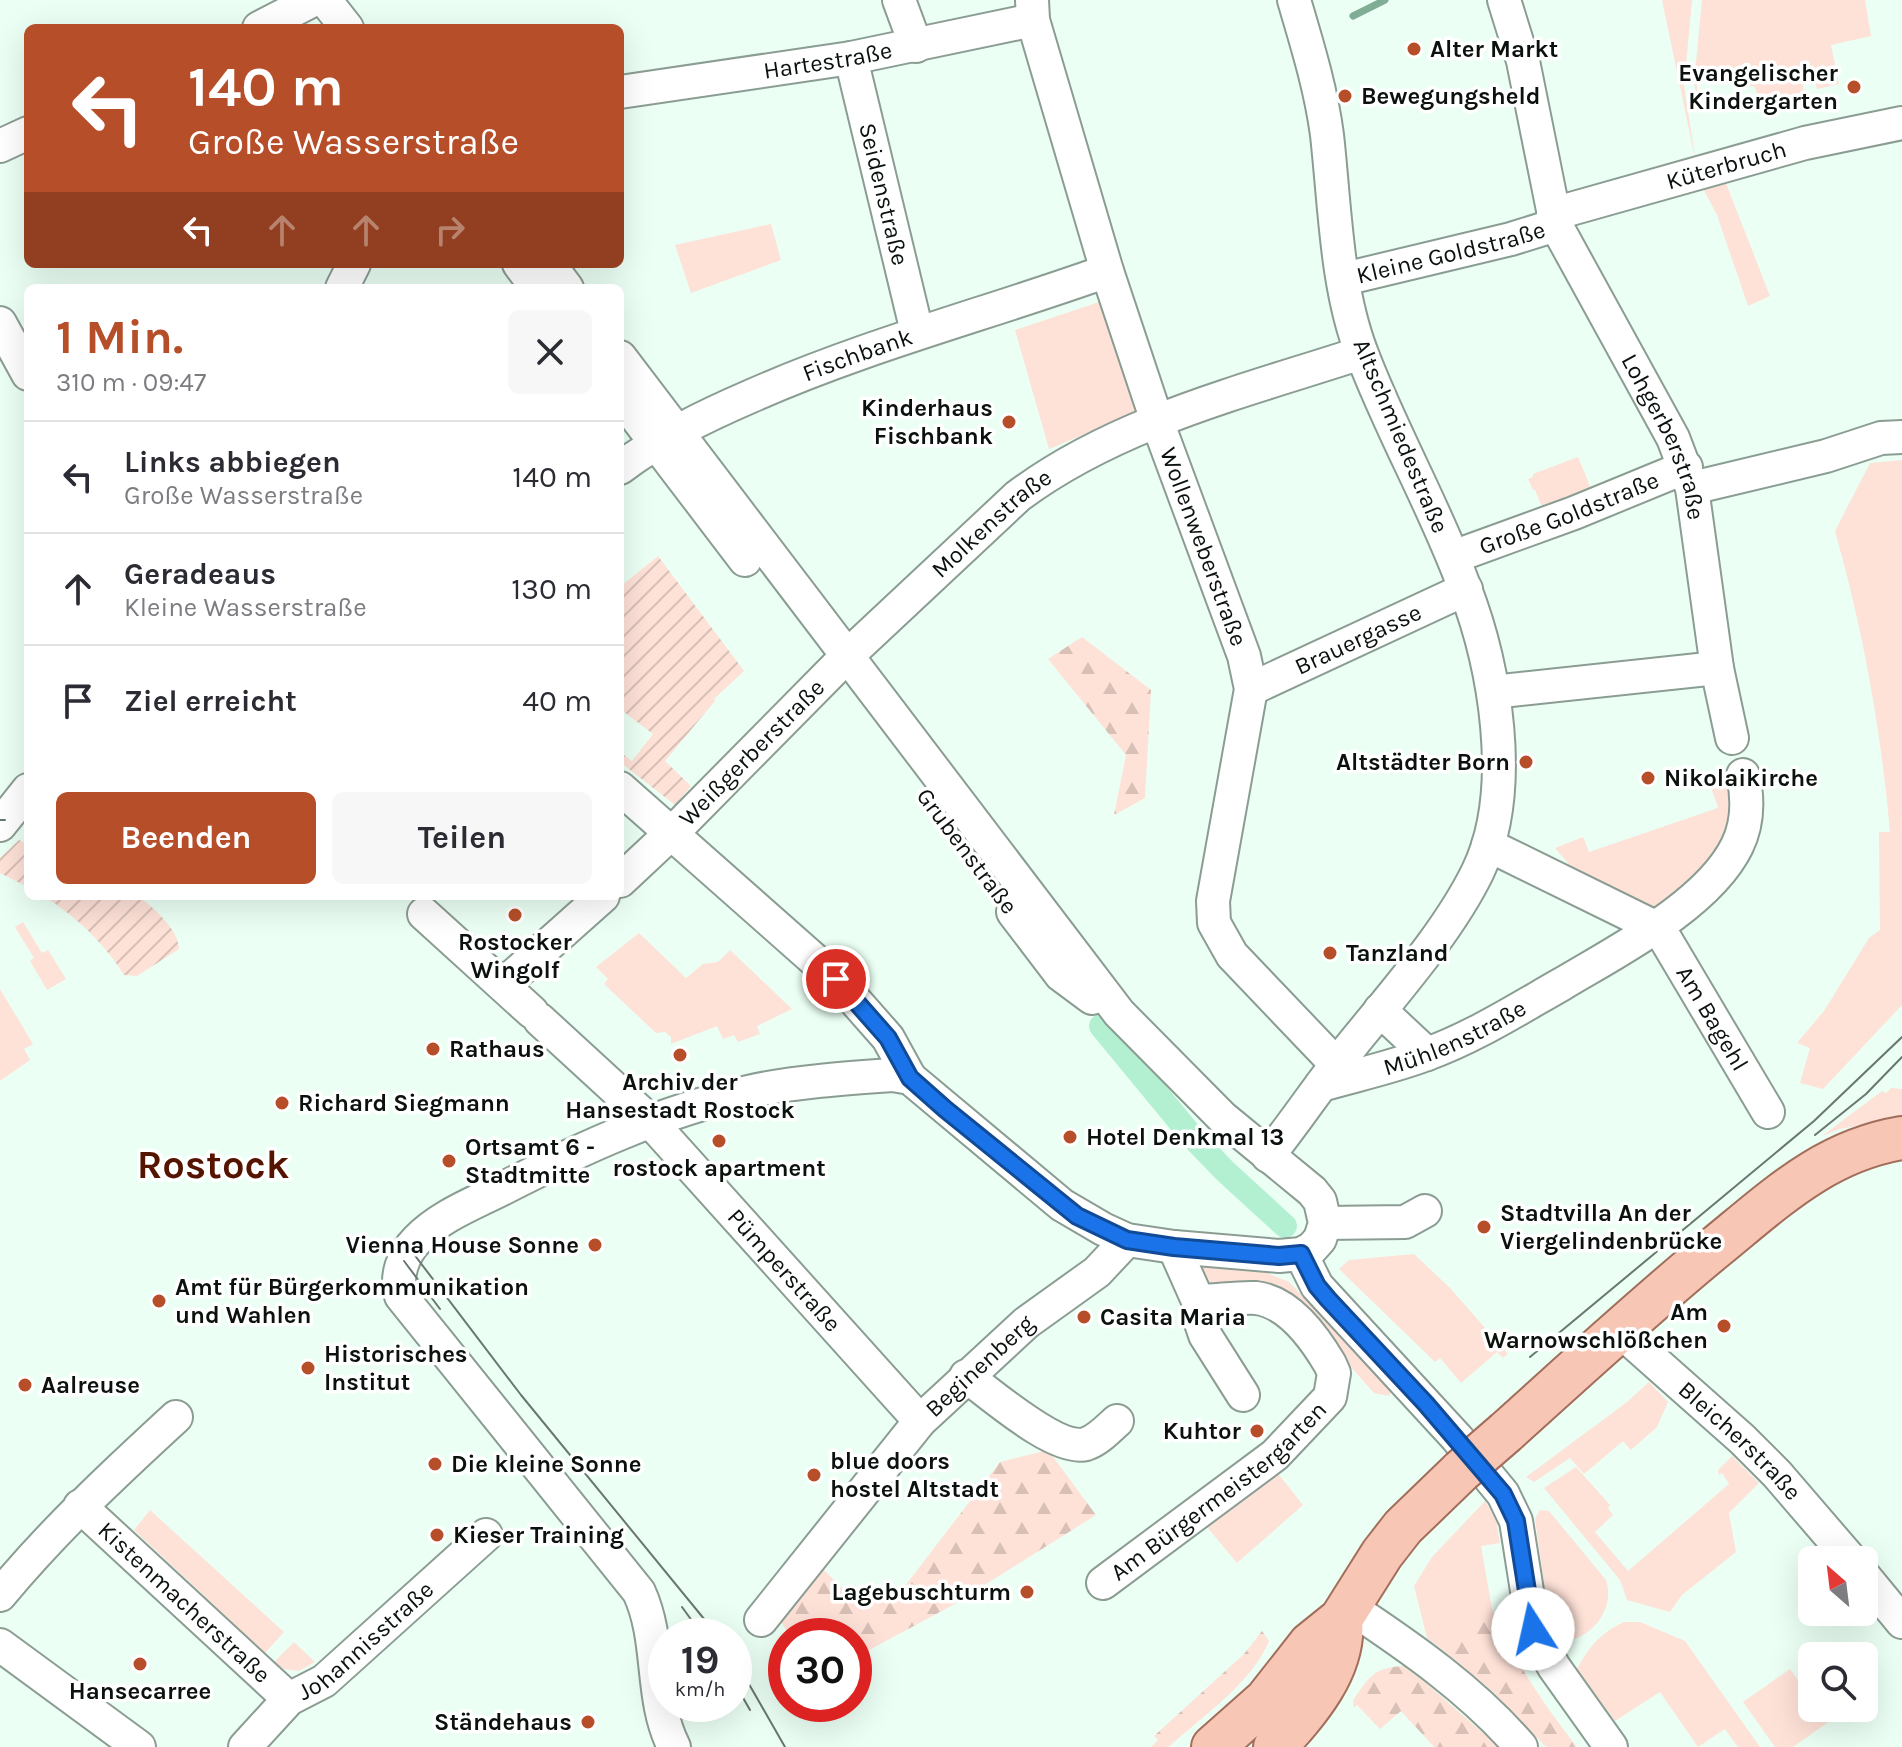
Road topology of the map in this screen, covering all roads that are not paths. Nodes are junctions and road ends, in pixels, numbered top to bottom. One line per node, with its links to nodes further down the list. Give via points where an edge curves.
1 (352, 0): 9 (street)
2 (899, 0): 10 (street)
3 (1294, 0): 18 (street, Altschmiedestraße, via 1319,91)
4 (1504, 0): 16 (street, via 1523,61)
5 (316, 1): 7 (street); 8 (street)
6 (1033, 10): 10 (street, Hartestraße); 17 (street, Wollenweberstraße)
7 (267, 24)
8 (342, 24)
9 (369, 24)
10 (916, 46): 11 (street, Hartestraße)
11 (851, 58): 12 (street, Hartestraße); 20 (street, Seidenstraße)
12 (624, 91)
13 (1902, 123): 16 (street, Küterbruch, via 1805,143)
14 (24, 135): 15 (street)
15 (0, 146)
16 (1555, 219): 18 (street, Kleine Goldstraße, via 1511,239); 29 (street, Lohgerberstraße, via 1673,438)
17 (1107, 271): 20 (street, Fischbank); 25 (street, Wollenweberstraße)
18 (1344, 279): 21 (street, Altschmiedestraße)
19 (0, 323): 23 (street)
20 (917, 332): 26 (street, Fischbank, via 820,366)
21 (1361, 353): 25 (street, Molkenstraße); 30 (street, Altschmiedestraße)
22 (624, 364): 26 (street, Grubenstraße)
23 (24, 367)
24 (624, 400): 26 (street, Grubenstraße)
25 (1157, 421): 32 (street, Molkenstraße, via 1076,459 1018,496); 34 (street, Wollenweberstraße, via 1244,656)
26 (666, 437): 28 (street, Fischbank); 32 (street, Grubenstraße)
27 (1902, 437): 29 (street, Große Goldstraße, via 1881,438 1826,456)
28 (624, 465)
29 (1689, 478): 30 (street, Große Goldstraße); 33 (street, Lohgerberstraße)
30 (1453, 557): 31 (street, Altschmiedestraße)
31 (1466, 589): 34 (street, Brauergasse); 35 (street, Altschmiedestraße)
32 (838, 664): 43 (street, Weißgerberstraße); 57 (street, Grubenstraße, via 1061,975 1119,1013)
33 (1717, 668): 35 (street); 36 (street, Lohgerberstraße)
34 (1251, 689): 52 (street, Wollenweberstraße, via 1213,901 1214,923 1232,955)
35 (1493, 692): 44 (street, Altschmiedestraße, via 1498,774)
36 (1732, 738)
37 (1743, 775): 48 (street, Mühlenstraße, via 1746,812 1734,852 1715,878)
38 (24, 781): 39 (street)
39 (0, 791)
40 (624, 791): 43 (street)
41 (24, 795): 42 (street)
42 (0, 825)
43 (672, 833): 45 (street, Weißgerberstraße); 53 (street, via 836,979 888,1038)
44 (1488, 845): 48 (street); 50 (street, Altschmiedestraße, via 1448,921)
45 (624, 877)
46 (599, 900): 49 (street)
47 (424, 914): 49 (street, Pümperstraße)
48 (1655, 927): 51 (street, Mühlenstraße, via 1517,1010); 54 (street, Am Bagehl)
49 (503, 985): 55 (street, Pümperstraße)
50 (1380, 1010): 51 (street); 52 (street, Altschmiedestraße)
51 (1427, 1054): 52 (street, Mühlenstraße)
52 (1329, 1075): 57 (street)
53 (910, 1078): 55 (street, via 893,1075 775,1087); 60 (street, via 1062,1205)
54 (1768, 1112)
55 (650, 1121): 68 (street, Pümperstraße); 83 (street, via 568,1155 463,1209 423,1234 410,1249 399,1277 401,1296 639,1592 654,1641 661,1715)
56 (1902, 1138): 64 (main road, via 1855,1149 1815,1169)
57 (1268, 1156): 59 (street, Grubenstraße, via 1320,1201)
58 (1425, 1211): 59 (street, via 1405,1222)
59 (1325, 1223): 62 (street, via 1320,1239)
60 (1127, 1240): 61 (street); 65 (street, Beginenberg, via 1097,1272 1026,1323)
61 (1174, 1247): 62 (street); 63 (street)
62 (1301, 1254): 87 (street, via 1317,1286 1503,1494 1516,1521 1533,1629)
63 (1198, 1301): 66 (street, via 1205,1335); 73 (street, Am Bürgermeistergarten, via 1251,1298 1279,1305 1330,1364 1330,1397 1275,1455)
64 (1619, 1330): 72 (street, Bleicherstraße, via 1742,1439); 76 (main road, bridge, via 1403,1527)
65 (966, 1376): 68 (street, Beginenberg); 69 (street, via 1062,1442 1084,1444)
66 (1243, 1395)
67 (176, 1417): 70 (street)
68 (920, 1421): 77 (street, Beginenberg)
69 (1117, 1421)
70 (86, 1504): 75 (street); 80 (street, Kistenmacherstraße)
71 (486, 1535): 80 (street, Johannisstraße, via 324,1681)
72 (1839, 1546)
73 (1103, 1583)
74 (1878, 1593): 78 (street)
75 (0, 1595)
76 (1345, 1613): 84 (main road, via 1310,1644 1266,1700); 85 (main road, via 1334,1667); 86 (street, via 1429,1662)
77 (761, 1620)
78 (1902, 1622)
79 (0, 1645): 81 (street)
80 (289, 1699): 82 (street, Johannisstraße)
81 (139, 1747)
82 (245, 1747)
83 (674, 1747)
84 (1213, 1747)
85 (1275, 1747)
86 (1521, 1747)
87 (1611, 1747)

